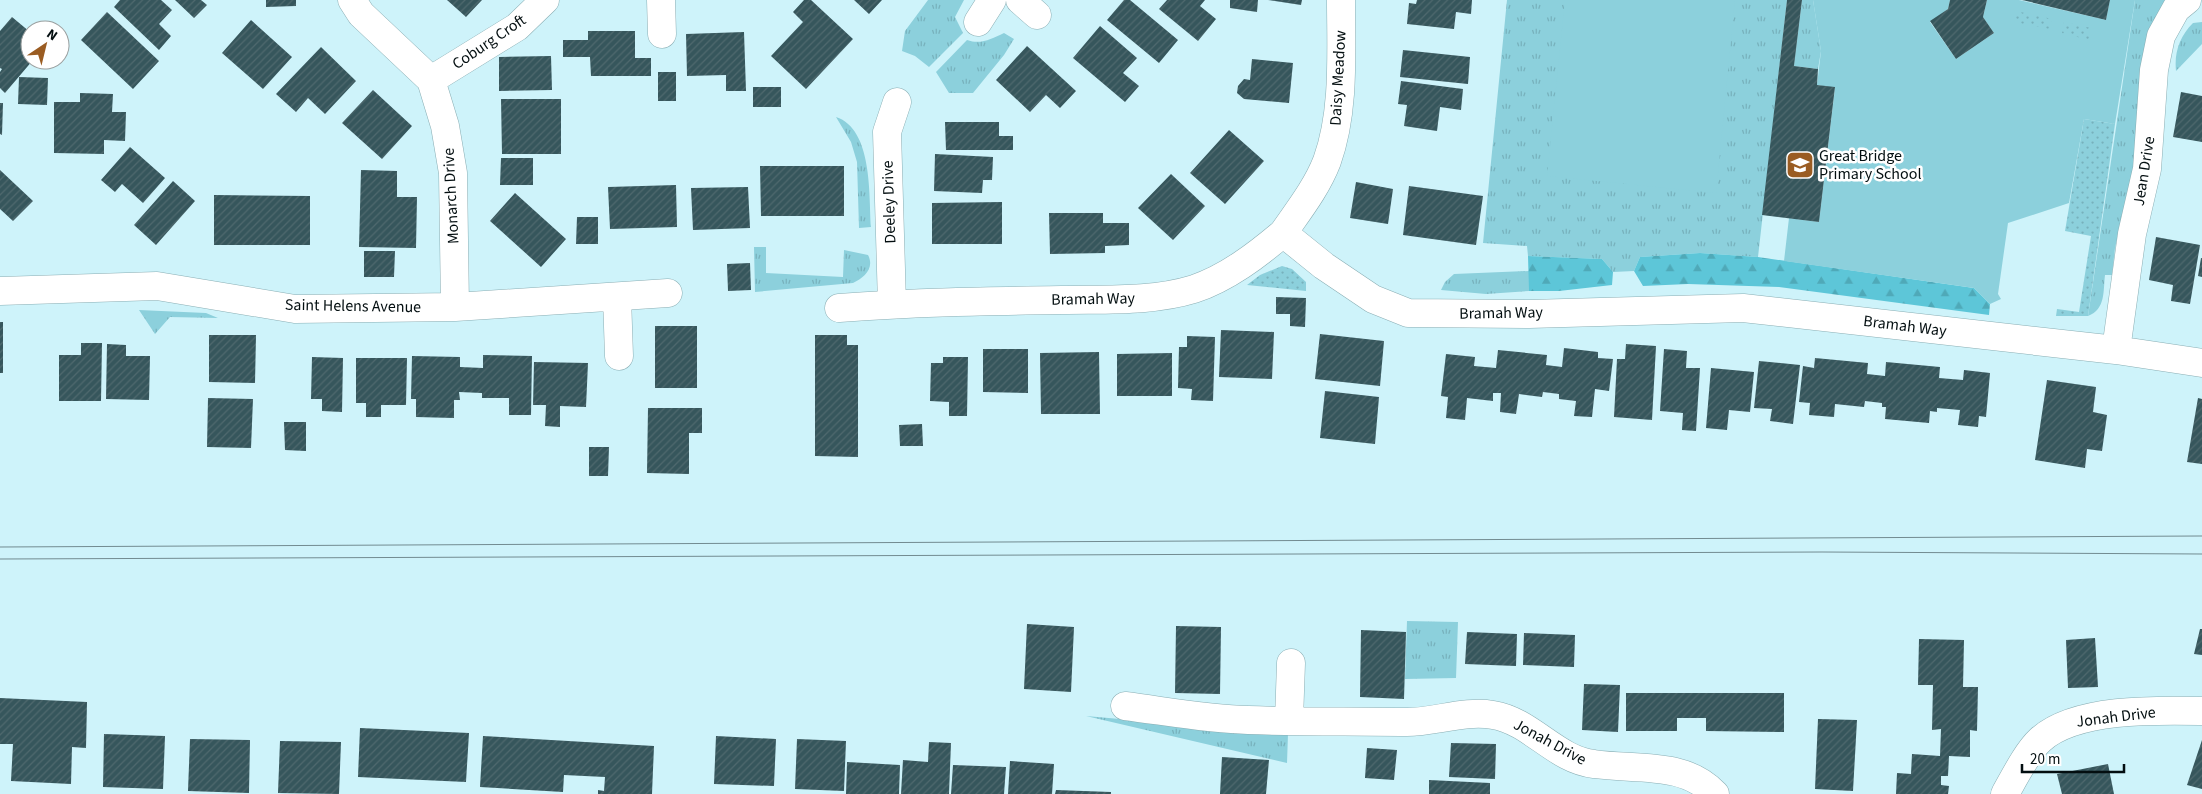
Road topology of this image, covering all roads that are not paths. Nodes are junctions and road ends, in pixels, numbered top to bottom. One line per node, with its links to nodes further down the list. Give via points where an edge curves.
1 (352, 0): 7 (street, Monarch Drive, via 361,14)
2 (545, 0): 7 (street, Coburg Croft, via 517,27)
3 (661, 0): 6 (street)
4 (1342, 0): 9 (street, Daisy Meadow, via 1337,126 1327,161 1313,190)
5 (2187, 0): 16 (street, Jean Drive, via 2176,9 2161,36 2154,70 2146,169 2132,234)
6 (662, 34)
7 (431, 80): 14 (street, Monarch Drive, via 446,126 453,174)
8 (897, 102): 13 (street, Deeley Drive, via 887,132)
9 (1283, 233): 13 (street, Bramah Way, via 1257,256 1224,274 1194,288 1149,298); 16 (street, Bramah Way, via 1373,299 1408,313 1529,314 1743,308)
10 (0, 291): 14 (street, Saint Helens Avenue, via 157,286 295,309)
11 (668, 292): 12 (street, Saint Helens Avenue)
12 (617, 298): 14 (street, Saint Helens Avenue); 17 (street)
13 (892, 304): 15 (street, Bramah Way)
14 (455, 307)
15 (839, 308)
16 (2116, 350): 18 (street, Bramah Way)
17 (619, 356)
18 (2202, 363)
19 (1291, 663): 22 (street)
20 (1124, 706): 22 (street, Jonah Drive, via 1247,720)
21 (2202, 711): 24 (street, Jonah Drive, via 2121,714 2083,719 2057,727 2039,740)
22 (1289, 720): 23 (street, Jonah Drive, via 1424,722 1461,715 1493,714 1519,724 1571,756 1592,764 1653,767 1687,775)
23 (1716, 794)
24 (2005, 794)

